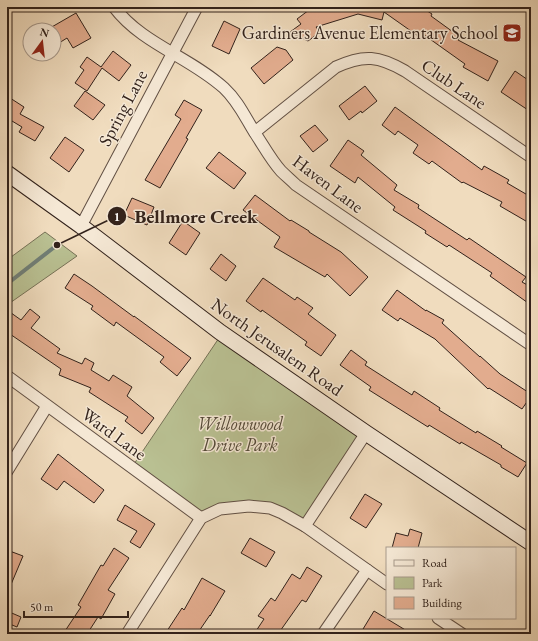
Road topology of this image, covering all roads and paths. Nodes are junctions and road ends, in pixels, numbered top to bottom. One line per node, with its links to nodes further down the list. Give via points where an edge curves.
1 (114, 7): 3 (street, Haven Lane, via 136,30)
2 (197, 7): 3 (street, Spring Lane)
3 (172, 52): 4 (street, Haven Lane, via 225,88 238,103); 7 (street, Spring Lane)
4 (255, 132): 5 (street, Club Lane, via 336,67 349,61 374,58 389,62 405,72); 8 (street, Haven Lane, via 280,170 296,185)
5 (531, 157)
6 (7, 173): 7 (main road, North Jerusalem Road)
7 (81, 226): 11 (main road, North Jerusalem Road, via 220,332)
8 (531, 346)
9 (7, 376): 10 (street, Ward Lane)
10 (47, 406): 12 (street); 13 (street, Ward Lane)
11 (366, 433): 14 (street); 15 (main road, North Jerusalem Road)
12 (7, 471)
13 (201, 518): 14 (street, via 220,509 249,506 270,508); 19 (street)
14 (305, 526): 16 (street)
15 (531, 543)
16 (367, 570): 17 (street); 20 (street)
17 (386, 583)
18 (440, 619): 21 (street)
19 (127, 634)
20 (323, 634)
21 (462, 634)

